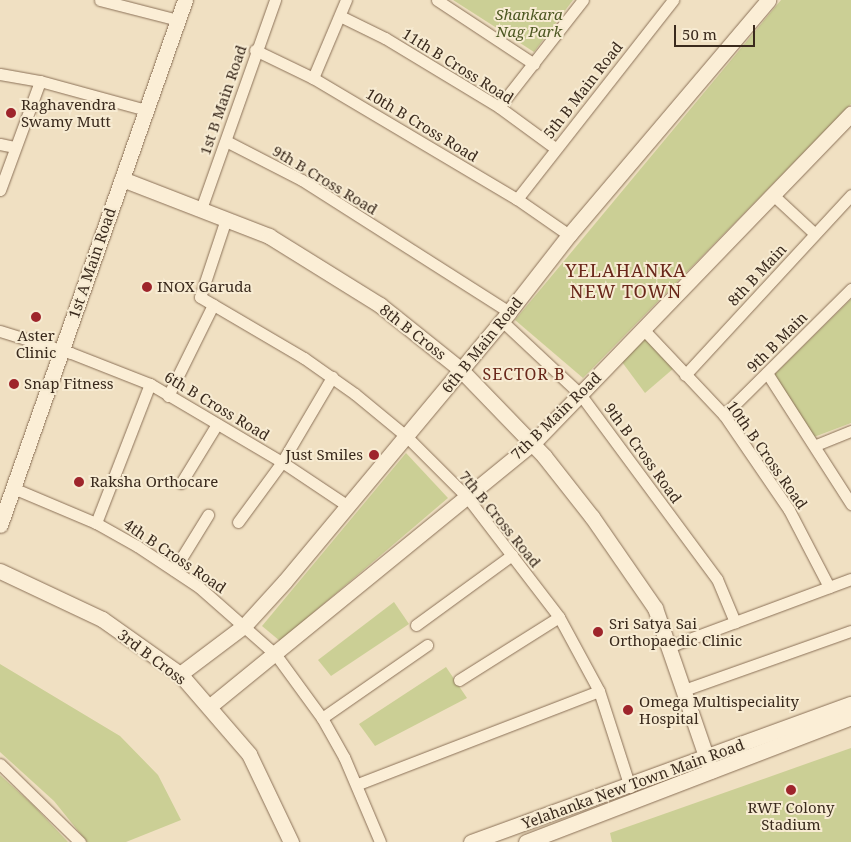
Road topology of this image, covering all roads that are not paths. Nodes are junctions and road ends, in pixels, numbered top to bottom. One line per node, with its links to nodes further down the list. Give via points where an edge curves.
1 (100, 0): 10 (street)
2 (185, 0): 10 (street, 1st A Main Road)
3 (274, 0): 11 (street, 1st B Main Road)
4 (346, 0): 9 (street)
5 (437, 0): 12 (street)
6 (583, 0): 12 (street)
7 (673, 0): 22 (street, 5th B Main Road)
8 (768, 0): 31 (street, 6th B Main Road)
9 (340, 16): 14 (street); 16 (street, 11th B Cross Road)
10 (178, 20): 17 (street, 1st A Main Road)
11 (255, 50): 14 (street, 10th B Cross Road); 19 (street, 1st B Main Road)
12 (534, 64): 16 (street)
13 (0, 74): 15 (street)
14 (313, 78): 27 (street, 10th B Cross Road)
15 (40, 81): 17 (street); 21 (street)
16 (499, 107): 22 (street, 11th B Cross Road)
17 (146, 110): 23 (street, 1st A Main Road)
18 (851, 114): 25 (street, 7th B Main Road)
19 (226, 141): 28 (street, 1st B Main Road); 34 (street, 9th B Cross Road, via 302,180)
20 (0, 144): 21 (street)
21 (14, 147): 24 (street)
22 (555, 148): 27 (street, 5th B Main Road)
23 (122, 179): 28 (street, 8th B Cross); 37 (street, 1st A Main Road)
24 (0, 190)
25 (773, 195): 30 (street); 35 (street, 7th B Main Road)
26 (851, 196): 30 (street, 8th B Main)
27 (517, 199): 31 (street, 10th B Cross Road)
28 (201, 209): 29 (street, 8th B Cross)
29 (226, 219): 33 (street, via 200,298); 38 (street, 8th B Cross, via 268,236 380,305)
30 (815, 234): 40 (street, 8th B Main)
31 (569, 235): 34 (street, 6th B Main Road)
32 (851, 289): 39 (street, 9th B Main)
33 (213, 305): 41 (street, 7th B Cross Road); 44 (street)
34 (505, 316): 38 (street, 6th B Main Road); 43 (street, 9th B Cross Road)
35 (643, 329): 40 (street, 10th B Cross Road); 43 (street, 7th B Main Road)
36 (0, 330): 37 (street, 6th B Cross Road)
37 (62, 349): 42 (street, 6th B Cross Road); 53 (street, 1st A Main Road)
38 (461, 370): 48 (street, 6th B Main Road); 49 (street, 8th B Cross)
39 (767, 373): 45 (street, 9th B Main); 50 (street)
40 (685, 375): 45 (street, 10th B Cross Road)
41 (332, 377): 48 (street, 7th B Cross Road); 51 (street)
42 (150, 384): 44 (street, 6th B Cross Road); 60 (street)
43 (580, 394): 49 (street, 7th B Main Road); 68 (street, 9th B Cross Road, via 716,579)
44 (168, 396): 46 (street, 6th B Cross Road)
45 (724, 416): 66 (street, 10th B Cross Road, via 789,510)
46 (217, 424): 51 (street, 6th B Cross Road); 52 (street)
47 (851, 432): 50 (street)
48 (406, 436): 55 (street, 7th B Cross Road); 57 (street, 6th B Main Road)
49 (533, 443): 55 (street, 7th B Main Road); 73 (street, 8th B Cross, via 592,517 655,608)
50 (816, 445): 54 (street)
51 (282, 462): 57 (street, 6th B Cross Road); 59 (street)
52 (181, 483)
53 (13, 488): 60 (street, 4th B Cross Road); 61 (street, 1st A Main Road)
54 (848, 488): 56 (street)
55 (467, 497): 62 (street, 7th B Cross Road); 74 (street, 7th B Main Road)
56 (851, 504)
57 (348, 506): 69 (street, 6th B Main Road)
58 (208, 515): 63 (street)
59 (238, 522)
60 (96, 523): 63 (street, 4th B Cross Road)
61 (0, 525)
62 (512, 555): 67 (street, 7th B Cross Road); 70 (street)
63 (174, 570): 69 (street, 4th B Cross Road)
64 (0, 571): 75 (street, 3rd B Cross, via 102,620)
65 (851, 579): 66 (street)
66 (829, 587): 68 (street)
67 (559, 617): 76 (street); 78 (street, 7th B Cross Road)
68 (735, 622): 73 (street)
69 (245, 624): 74 (street, 4th B Cross Road); 75 (street, 6th B Main Road)
70 (416, 625)
71 (851, 630): 77 (street)
72 (427, 645): 82 (street)
73 (668, 647): 77 (street, 8th B Cross)
74 (276, 655): 80 (street, 7th B Main Road); 82 (street, 4th B Cross Road)
75 (180, 674): 80 (street, 3rd B Cross)
76 (459, 680)
77 (684, 690): 84 (street, 8th B Cross)
78 (599, 691): 85 (street); 86 (street, 7th B Cross Road)
79 (851, 704): 84 (street, Yelahanka New Town Main Road)
80 (210, 706): 88 (street, 3rd B Cross, via 249,754)
81 (851, 717): 84 (street, Yelahanka New Town Main Road)
82 (322, 718): 85 (street, 4th B Cross Road)
83 (0, 764): 87 (street)
84 (708, 764): 86 (street, Yelahanka New Town Main Road); 91 (street, Yelahanka New Town Main Road)
85 (358, 784): 89 (street, 4th B Cross Road)
86 (630, 787): 90 (street, Yelahanka New Town Main Road)
87 (80, 842)
88 (291, 842)
89 (380, 842)
90 (472, 842)
91 (526, 842)

